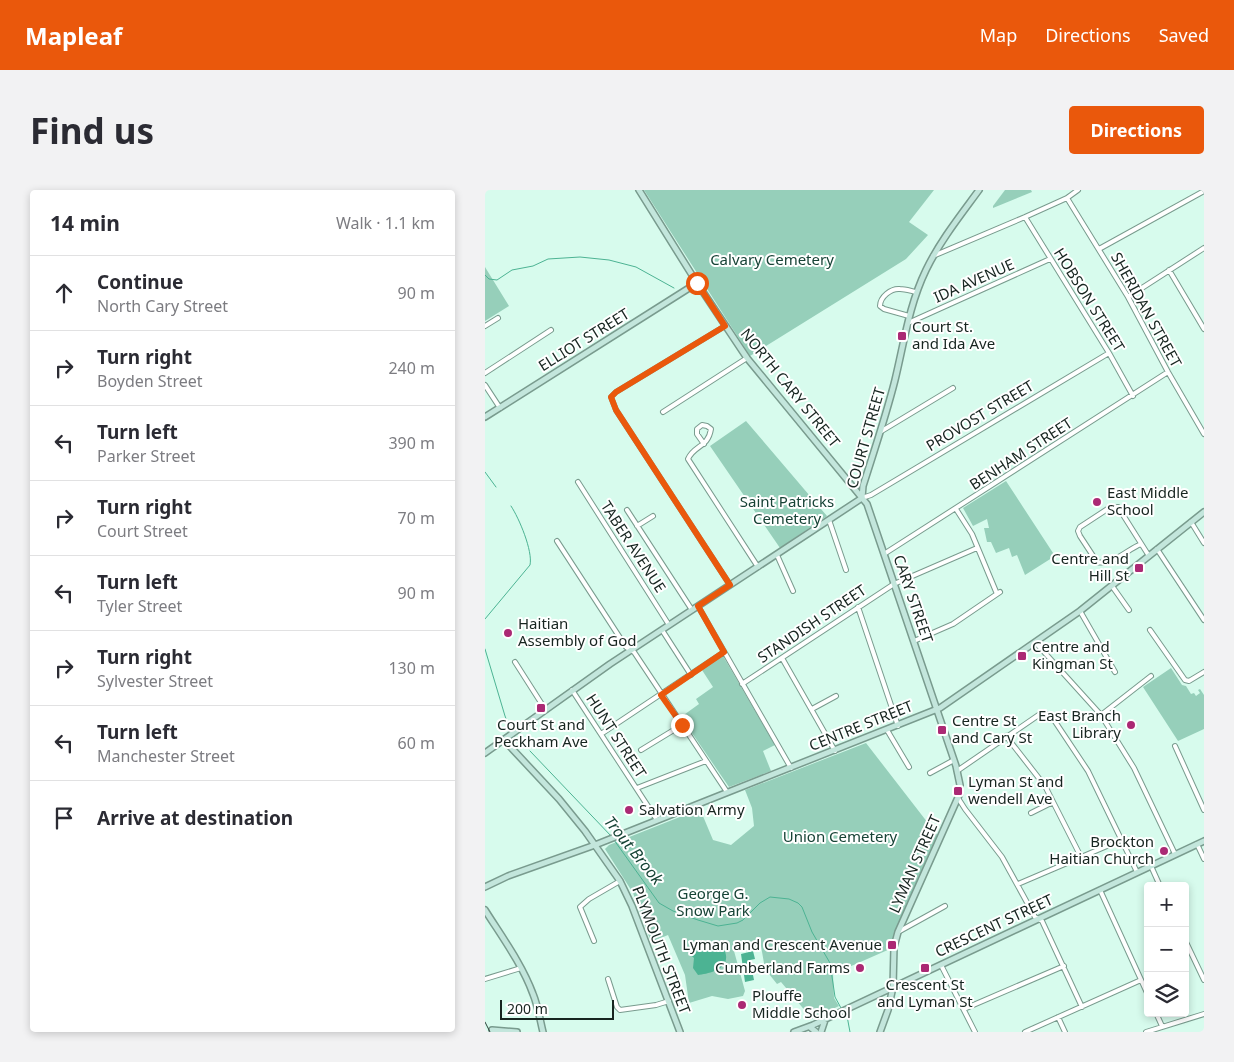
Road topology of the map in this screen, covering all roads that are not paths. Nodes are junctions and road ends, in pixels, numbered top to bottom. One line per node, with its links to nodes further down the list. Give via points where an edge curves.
1 (639, 190): 12 (main road, NORTH CARY STREET)
2 (979, 190): 9 (main road, COURT STREET)
3 (1078, 190): 5 (street)
4 (1204, 191): 8 (street)
5 (1067, 198): 6 (street); 8 (street, SHERIDAN STREET)
6 (1025, 218): 9 (street); 10 (street, HOBSON STREET)
7 (1204, 248): 11 (street)
8 (1099, 249): 14 (street, SHERIDAN STREET)
9 (932, 256): 13 (main road, COURT STREET)
10 (1050, 259): 17 (street, IDA AVENUE); 22 (street, HOBSON STREET)
11 (1169, 270): 14 (street); 20 (street)
12 (697, 283): 19 (main road, NORTH CARY STREET); 29 (main road, ELLIOT STREET)
13 (916, 292): 15 (main road, COURT STREET); 15 (street, via 897,288 882,296 880,301 884,309)
14 (1128, 297): 24 (street, SHERIDAN STREET)
15 (909, 316): 17 (main road, COURT STREET)
16 (499, 318): 18 (street)
17 (908, 324): 32 (main road, COURT STREET)
18 (485, 326)
19 (725, 326): 23 (main road, NORTH CARY STREET); 57 (street, via 611,397 616,410)
20 (1204, 329)
21 (551, 330): 25 (street)
22 (1109, 353): 28 (street, HOBSON STREET); 38 (street, PROVOST STREET)
23 (747, 358): 30 (street); 37 (main road, NORTH CARY STREET)
24 (1168, 372): 28 (street, BENHAM STREET); 33 (street, SHERIDAN STREET)
25 (485, 373)
26 (485, 384): 29 (street)
27 (953, 388): 32 (street)
28 (1133, 396): 39 (street, BENHAM STREET)
29 (500, 408): 31 (main road, ELLIOT STREET)
30 (663, 412)
31 (485, 418)
32 (880, 432): 35 (main road, COURT STREET)
33 (1204, 434)
34 (704, 444): 34 (street, via 711,429 702,425 697,434); 54 (street, via 688,459)
35 (865, 479): 37 (main road); 38 (main road, COURT STREET)
36 (578, 482): 66 (street, TABER AVENUE)
37 (851, 484): 38 (main road, NORTH CARY STREET)
38 (862, 498): 43 (main road, COURT STREET); 51 (main road, CARY STREET)
39 (956, 509): 49 (street); 51 (street, BENHAM STREET)
40 (627, 510): 45 (street)
41 (1204, 512): 44 (main road, CENTRE STREET)
42 (653, 516): 45 (street)
43 (829, 520): 52 (main road, COURT STREET); 55 (street)
44 (1191, 522): 47 (street); 50 (main road, CENTRE STREET)
45 (637, 526): 62 (street)
46 (557, 541): 71 (street, via 626,648)
47 (1204, 542)
48 (1141, 544): 48 (street, via 1115,506 1078,531 1097,562 1103,564); 53 (street)
49 (977, 548): 56 (street, STANDISH STREET); 69 (street, via 999,593 953,624)
50 (1157, 549): 53 (main road, CENTRE STREET); 65 (street)
51 (884, 554): 56 (main road, CARY STREET)
52 (777, 555): 54 (main road, COURT STREET); 59 (street)
53 (1149, 556): 58 (main road, CENTRE STREET)
54 (758, 567): 57 (main road, COURT STREET)
55 (846, 570)
56 (894, 584): 61 (street, STANDISH STREET); 69 (main road, CARY STREET)
57 (730, 585): 60 (main road, COURT STREET)
58 (1112, 586): 63 (street); 64 (main road, CENTRE STREET)
59 (793, 591)
60 (698, 606): 62 (main road, COURT STREET); 72 (street)
61 (858, 607): 73 (street, STANDISH STREET); 88 (street)
62 (692, 610): 66 (main road, COURT STREET)
63 (1129, 610)
64 (1080, 611): 70 (main road, CENTRE STREET); 75 (street)
65 (1204, 620)
66 (669, 625): 67 (main road, COURT STREET)
67 (662, 630): 71 (main road, COURT STREET); 77 (street)
68 (1150, 630): 76 (street, via 1185,680)
69 (913, 641): 85 (main road, CARY STREET)
70 (1035, 642): 85 (main road, CENTRE STREET); 86 (street)
71 (631, 650): 80 (main road, COURT STREET); 81 (street)
72 (724, 652): 77 (street); 79 (street)
73 (782, 658): 79 (street, STANDISH STREET); 84 (street)
74 (515, 662): 83 (street)
75 (1115, 672)
76 (1204, 672)
77 (691, 675): 81 (street)
78 (1151, 676): 86 (street)
79 (742, 684): 100 (street)
80 (572, 690): 83 (main road, COURT STREET); 90 (street, HUNT STREET)
81 (661, 695): 87 (street); 90 (street)
82 (837, 696): 84 (street)
83 (545, 709): 92 (main road, COURT STREET)
84 (812, 709): 95 (street)
85 (936, 710): 88 (main road, CENTRE STREET); 97 (main road, LYMAN STREET)
86 (1101, 715): 114 (street, via 1134,768)
87 (682, 725): 94 (street); 98 (street)
88 (898, 726): 89 (main road, CENTRE STREET)
89 (887, 730): 95 (main road, CENTRE STREET); 99 (street)
90 (601, 734): 103 (street, HUNT STREET)
91 (1006, 736): 101 (street); 106 (street, via 1045,786); 110 (street, via 1043,712 1052,717 1088,771)
92 (504, 740): 96 (main road, COURT STREET); 113 (main road, PLYMOUTH STREET, via 559,799)
93 (1175, 746): 107 (street)
94 (641, 750)
95 (835, 751): 100 (main road, CENTRE STREET)
96 (485, 754)
97 (954, 760): 101 (main road, LYMAN STREET); 102 (street)
98 (706, 761): 103 (street); 104 (street)
99 (909, 767)
100 (791, 768): 104 (main road, CENTRE STREET)
101 (957, 771): 105 (main road, LYMAN STREET)
102 (930, 773)
103 (637, 788): 109 (street, HUNT STREET)
104 (727, 792): 109 (main road, CENTRE STREET)
105 (958, 798): 121 (street); 127 (main road, LYMAN STREET)
106 (1053, 802): 108 (street); 115 (street)
107 (1204, 810)
108 (1031, 813)
109 (657, 820): 113 (main road, CENTRE STREET)
110 (1121, 840): 115 (street); 118 (street)
111 (1204, 841): 112 (main road, CRESCENT STREET)
112 (1197, 844): 114 (main road, CRESCENT STREET); 116 (street)
113 (595, 845): 119 (main road, PLYMOUTH STREET); 122 (main road, CENTRE STREET)
114 (1175, 854): 117 (main road, CRESCENT STREET)
115 (1081, 857): 121 (street)
116 (1204, 859)
117 (1151, 866): 118 (main road, CRESCENT STREET); 120 (street)
118 (1137, 872): 123 (main road, CRESCENT STREET)
119 (620, 881): 128 (street, via 580,907); 139 (main road, PLYMOUTH STREET)
120 (1158, 882)
121 (1018, 884): 126 (street)
122 (485, 887)
123 (1100, 890): 126 (main road, CRESCENT STREET); 135 (street)
124 (945, 906): 127 (street)
125 (485, 910): 132 (main road)
126 (1039, 919): 130 (main road, CRESCENT STREET); 131 (street)
127 (897, 932): 138 (main road, LYMAN STREET)
128 (594, 940)
129 (1189, 948): 136 (street)
130 (941, 965): 138 (main road, CRESCENT STREET); 141 (street)
131 (1064, 966): 140 (street); 141 (street)
132 (521, 968): 133 (street); 150 (main road, via 534,996)
133 (485, 979)
134 (608, 979): 139 (street, via 619,1010)
135 (1141, 980): 137 (street); 140 (street)
136 (1204, 980)
137 (1144, 986)
138 (893, 987): 145 (main road, CRESCENT STREET); 155 (main road, LYMAN STREET)
139 (669, 1001): 151 (main road, PLYMOUTH STREET)
140 (1082, 1007): 143 (street)
141 (964, 1009): 156 (street)
142 (1204, 1014): 147 (street)
143 (1058, 1017): 157 (street); 158 (street)
144 (1158, 1017): 147 (street)
145 (825, 1019): 146 (main road, CRESCENT STREET); 154 (main road)
146 (810, 1026): 152 (main road, CRESCENT STREET); 153 (main road)
147 (1162, 1026): 159 (street)
148 (492, 1030): 149 (main road)
149 (517, 1032)
150 (543, 1032)
151 (679, 1032)
152 (793, 1032)
153 (816, 1032)
154 (821, 1032)
155 (881, 1032)
156 (975, 1032)
157 (1025, 1032)
158 (1065, 1032)
159 (1146, 1032)

